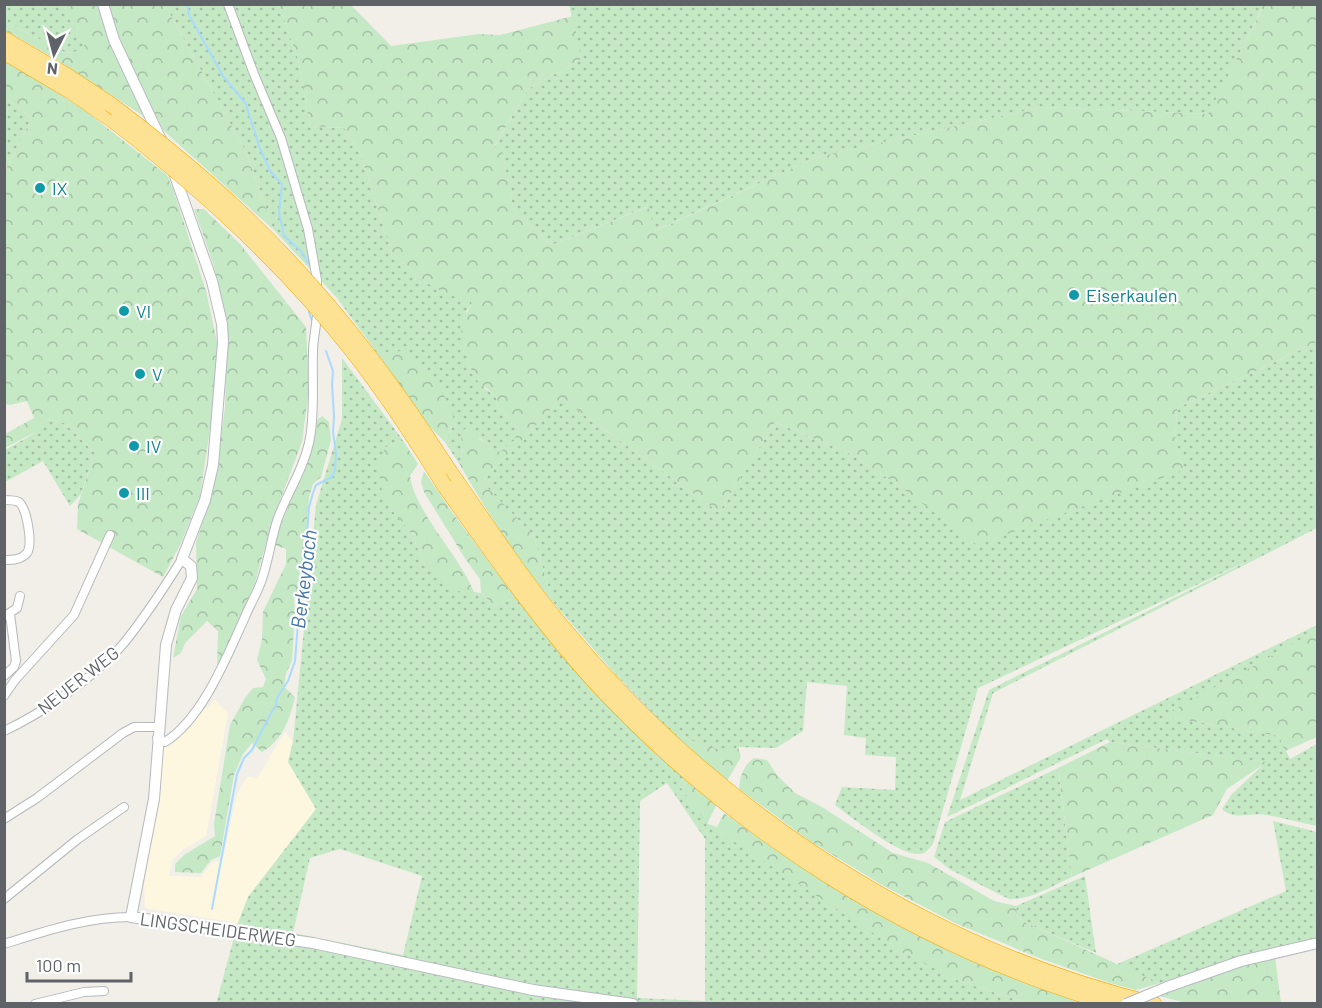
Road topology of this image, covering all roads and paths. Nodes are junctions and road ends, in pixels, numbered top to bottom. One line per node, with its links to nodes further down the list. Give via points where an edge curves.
1 (103, 4): 7 (street, via 114,40 181,189 222,324 223,361 213,465 205,500)
2 (228, 4): 14 (street, via 281,138 310,237 317,312 310,437 274,530 261,581 224,665 183,727 165,742)
3 (4, 39): 26 (highway, bridge, via 110,104 197,173 246,218 307,281 384,374 538,597 589,658 673,743 749,807 831,864 953,931 1054,973)
4 (4, 52): 24 (highway, bridge, via 115,122 241,227 351,349 530,605 595,681 666,752 743,817 825,874 913,924 1004,966)
5 (4, 500): 8 (street, via 22,506 29,542 21,558)
6 (110, 535): 12 (street, via 74,615)
7 (182, 559): 13 (street, NEUER WEG, via 122,645 70,690); 14 (street, LINGSCHEIDERWEG, via 191,566 192,578 168,631)
8 (4, 560)
9 (20, 596): 10 (street, via 17,608)
10 (7, 615): 11 (street, via 16,661)
11 (4, 676)
12 (4, 696)
13 (4, 731)
14 (158, 733): 16 (street, via 134,727 123,733); 18 (street, LINGSCHEIDERWEG, via 154,799)
15 (124, 807): 17 (street)
16 (4, 819)
17 (4, 899)
18 (131, 917): 20 (street, via 106,917); 23 (street, LINGSCHEIDERWEG, via 313,943 533,990)
19 (1317, 943): 25 (street, bridge, via 1241,961)
20 (4, 944)
21 (104, 992): 22 (street, via 84,992)
22 (34, 1004)
23 (633, 1004)
24 (1112, 1004)
25 (1126, 1004)
26 (1154, 1004)

